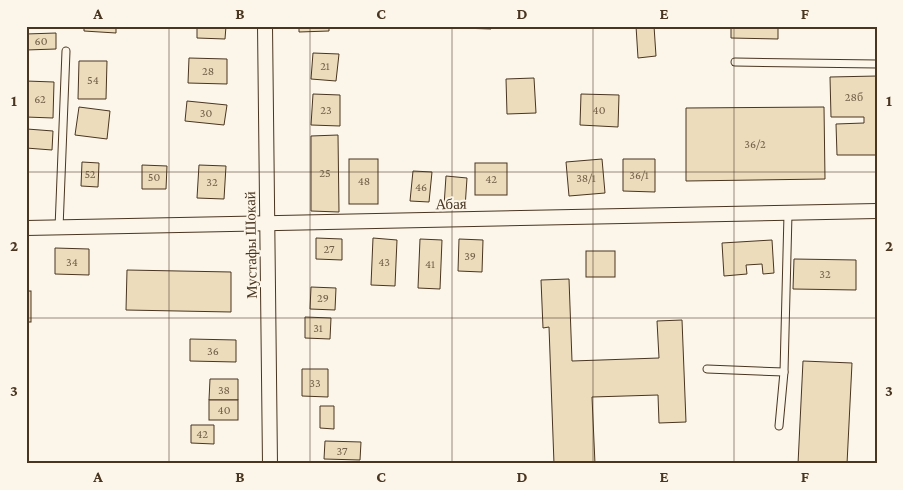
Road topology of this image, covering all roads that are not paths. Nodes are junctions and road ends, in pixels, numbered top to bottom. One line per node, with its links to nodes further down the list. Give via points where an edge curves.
1 (265, 26): 7 (street, Мустафы Шокай)
2 (66, 51): 9 (lane)
3 (735, 62): 4 (lane)
4 (877, 64)
5 (877, 211): 6 (street, Абая)
6 (788, 214): 7 (street, Абая); 11 (lane)
7 (267, 224): 9 (street, Абая); 13 (street, Мустафы Шокай)
8 (26, 228): 9 (street, Абая)
9 (59, 228)
10 (707, 369): 11 (lane)
11 (784, 372): 12 (lane)
12 (779, 426)
13 (270, 464)

